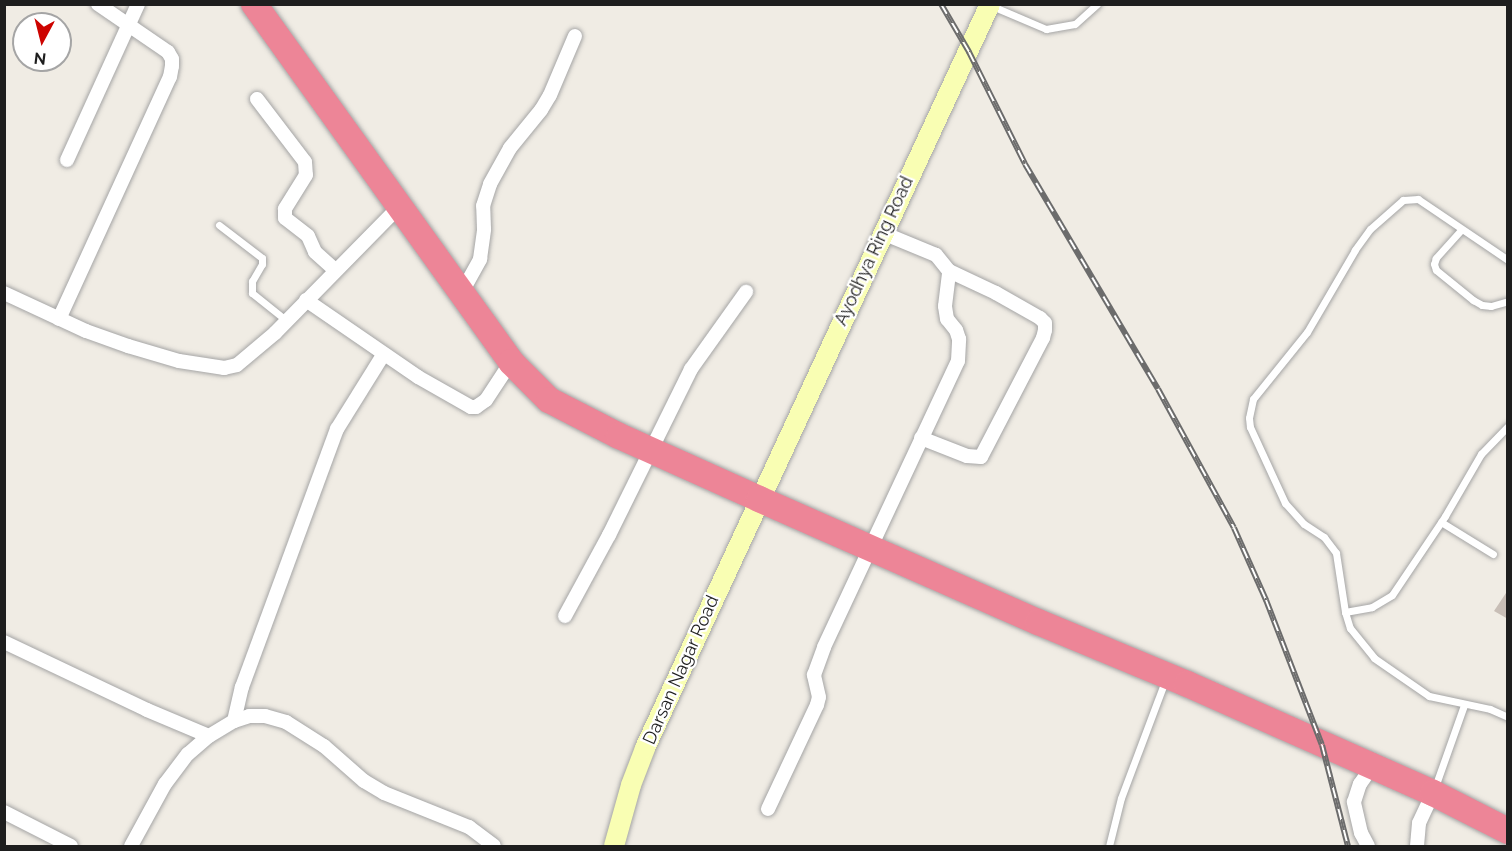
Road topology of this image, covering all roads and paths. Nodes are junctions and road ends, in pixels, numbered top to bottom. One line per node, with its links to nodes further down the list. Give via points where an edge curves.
1 (98, 4): 6 (street)
2 (138, 4): 6 (street)
3 (254, 4): 10 (highway)
4 (1097, 4): 5 (lane, via 1075,24 1046,28)
5 (990, 5): 13 (street, Ayodhya Ring Road)
6 (127, 25): 9 (street); 22 (street, via 168,52 172,59 170,77)
7 (575, 36): 17 (street, via 550,95 510,148 490,184 483,206 480,259)
8 (257, 99): 15 (street, via 297,149 307,169 285,209 285,218 308,236 315,252)
9 (67, 160)
10 (398, 208): 15 (street); 17 (highway)
11 (219, 225): 23 (lane, via 262,258 252,281 252,293)
12 (1461, 230): 14 (lane); 21 (lane, via 1436,258 1437,270 1482,305); 33 (lane, via 1418,199 1403,200 1392,207 1355,250 1306,332 1250,408 1250,427 1285,503 1304,524 1324,537 1336,553)
13 (883, 232): 16 (street, via 936,255); 29 (street, Ayodhya Ring Road)
14 (1508, 260)
15 (335, 270): 20 (street)
16 (949, 271): 27 (street, via 945,313 959,339 958,361); 27 (street, via 1040,318 1045,330 981,457 967,456)
17 (462, 292): 25 (highway)
18 (746, 292): 28 (street, via 691,369)
19 (4, 293): 22 (street)
20 (306, 300): 23 (street); 24 (street)
21 (1508, 301)
22 (59, 319): 23 (street, via 179,361 224,368 237,365)
23 (287, 321)
24 (383, 354): 25 (street, via 426,382 476,407 486,400); 39 (street, via 337,429 242,687)
25 (511, 362): 28 (highway, via 549,400)
26 (1508, 426): 30 (lane, via 1481,454)
27 (921, 438): 31 (street)
28 (652, 450): 29 (highway); 34 (street)
29 (759, 499): 31 (highway); 49 (street, Darsan Nagar Road, via 645,748)
30 (1441, 522): 32 (lane); 33 (lane, via 1392,595 1372,607)
31 (869, 547): 36 (highway); 43 (street, via 817,665 817,705)
32 (1493, 554)
33 (1345, 612): 37 (lane, via 1350,628 1374,658 1429,696)
34 (565, 616)
35 (4, 642): 40 (street)
36 (1167, 675): 41 (highway); 50 (lane, via 1121,798)
37 (1464, 705): 38 (lane); 42 (lane)
38 (1508, 717)
39 (234, 721): 40 (street); 48 (street, via 266,716 286,722 324,746 384,794 469,826)
40 (209, 736): 47 (street, via 188,754 165,784)
41 (1372, 767): 42 (highway); 51 (street, via 1354,802)
42 (1433, 793): 45 (highway); 52 (street, via 1419,823)
43 (768, 809)
44 (4, 812): 46 (street)
45 (1508, 831)
46 (72, 846)
47 (131, 846)
48 (494, 846)
49 (614, 846)
50 (1109, 846)
51 (1368, 846)
52 (1417, 846)

